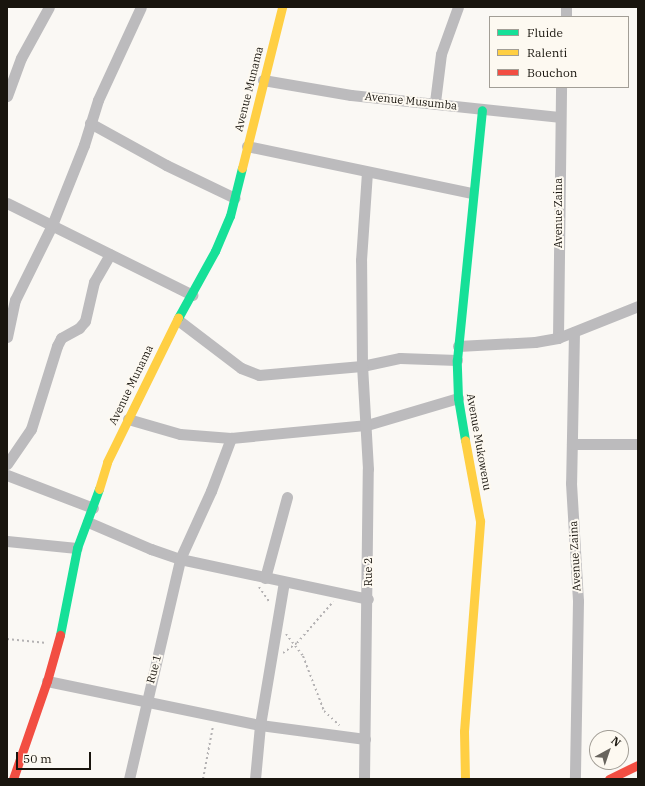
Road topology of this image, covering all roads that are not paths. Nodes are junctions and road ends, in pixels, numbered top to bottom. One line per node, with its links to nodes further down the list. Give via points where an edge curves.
1 (141, 7): 11 (street)
2 (282, 7): 5 (street, Avenue Munama)
3 (458, 7): 8 (street, via 441,54)
4 (46, 8): 7 (street, via 21,58)
5 (263, 80): 8 (street, Avenue Musumba, via 351,95); 12 (street, Avenue Munama)
6 (561, 88): 10 (street, Avenue Zaina)
7 (7, 96)
8 (435, 102): 9 (street, Avenue Musumba)
9 (482, 110): 10 (street, Avenue Musumba); 14 (street, Avenue Mukowenu)
10 (558, 117): 24 (street, Avenue Zaina)
11 (90, 123): 15 (street, via 166,165); 17 (street, via 84,145)
12 (247, 146): 13 (street); 15 (street, Avenue Munama)
13 (367, 172): 14 (street); 27 (street, Rue 2, via 361,260)
14 (472, 194): 25 (street, Avenue Mukowenu)
15 (235, 198): 19 (street, Avenue Munama, via 215,251)
16 (7, 204): 17 (street)
17 (52, 224): 18 (street); 23 (street, via 16,300)
18 (110, 254): 19 (street); 34 (street, via 94,282 85,321 79,328 61,338 57,346 31,429)
19 (192, 295): 21 (street, Avenue Munama)
20 (638, 306): 22 (street)
21 (178, 320): 27 (street, via 249,373 260,375); 29 (street, Avenue Munama, via 155,361)
22 (574, 332): 24 (street); 32 (street, Avenue Zaina)
23 (7, 337)
24 (558, 338): 25 (street, via 535,342)
25 (458, 346): 26 (street, Avenue Mukowenu)
26 (457, 360): 27 (street, via 421,357); 28 (street, Avenue Mukowenu)
27 (362, 366): 30 (street, Rue 2)
28 (458, 398): 30 (street); 54 (street, Avenue Mukowenu, via 480,522 464,731)
29 (128, 419): 31 (street, via 180,434); 37 (street, Avenue Munama, via 107,462)
30 (367, 425): 31 (street); 44 (street, Rue 2)
31 (230, 438): 41 (street, Rue 1, via 211,491)
32 (572, 444): 33 (street); 55 (street, Avenue Zaina, via 571,483 578,601)
33 (638, 444)
34 (7, 464)
35 (7, 475): 37 (street)
36 (287, 497): 42 (street)
37 (93, 508): 38 (street, Avenue Munama)
38 (88, 522): 40 (street, Avenue Munama); 41 (street, via 151,549)
39 (7, 541): 40 (street)
40 (77, 548): 45 (street, Avenue Munama, via 58,644)
41 (180, 558): 42 (street); 46 (street, Rue 1)
42 (265, 578): 43 (street)
43 (284, 582): 44 (street); 47 (street)
44 (368, 599): 48 (street, Rue 2)
45 (47, 681): 46 (street); 50 (street, Avenue Munama)
46 (146, 702): 47 (street); 51 (street, Rue 1)
47 (260, 725): 48 (street); 52 (street)
48 (364, 739): 53 (street, Rue 2)
49 (638, 765): 56 (street)
50 (13, 779)
51 (128, 779)
52 (255, 779)
53 (364, 779)
54 (465, 779)
55 (575, 779)
56 (609, 779)

